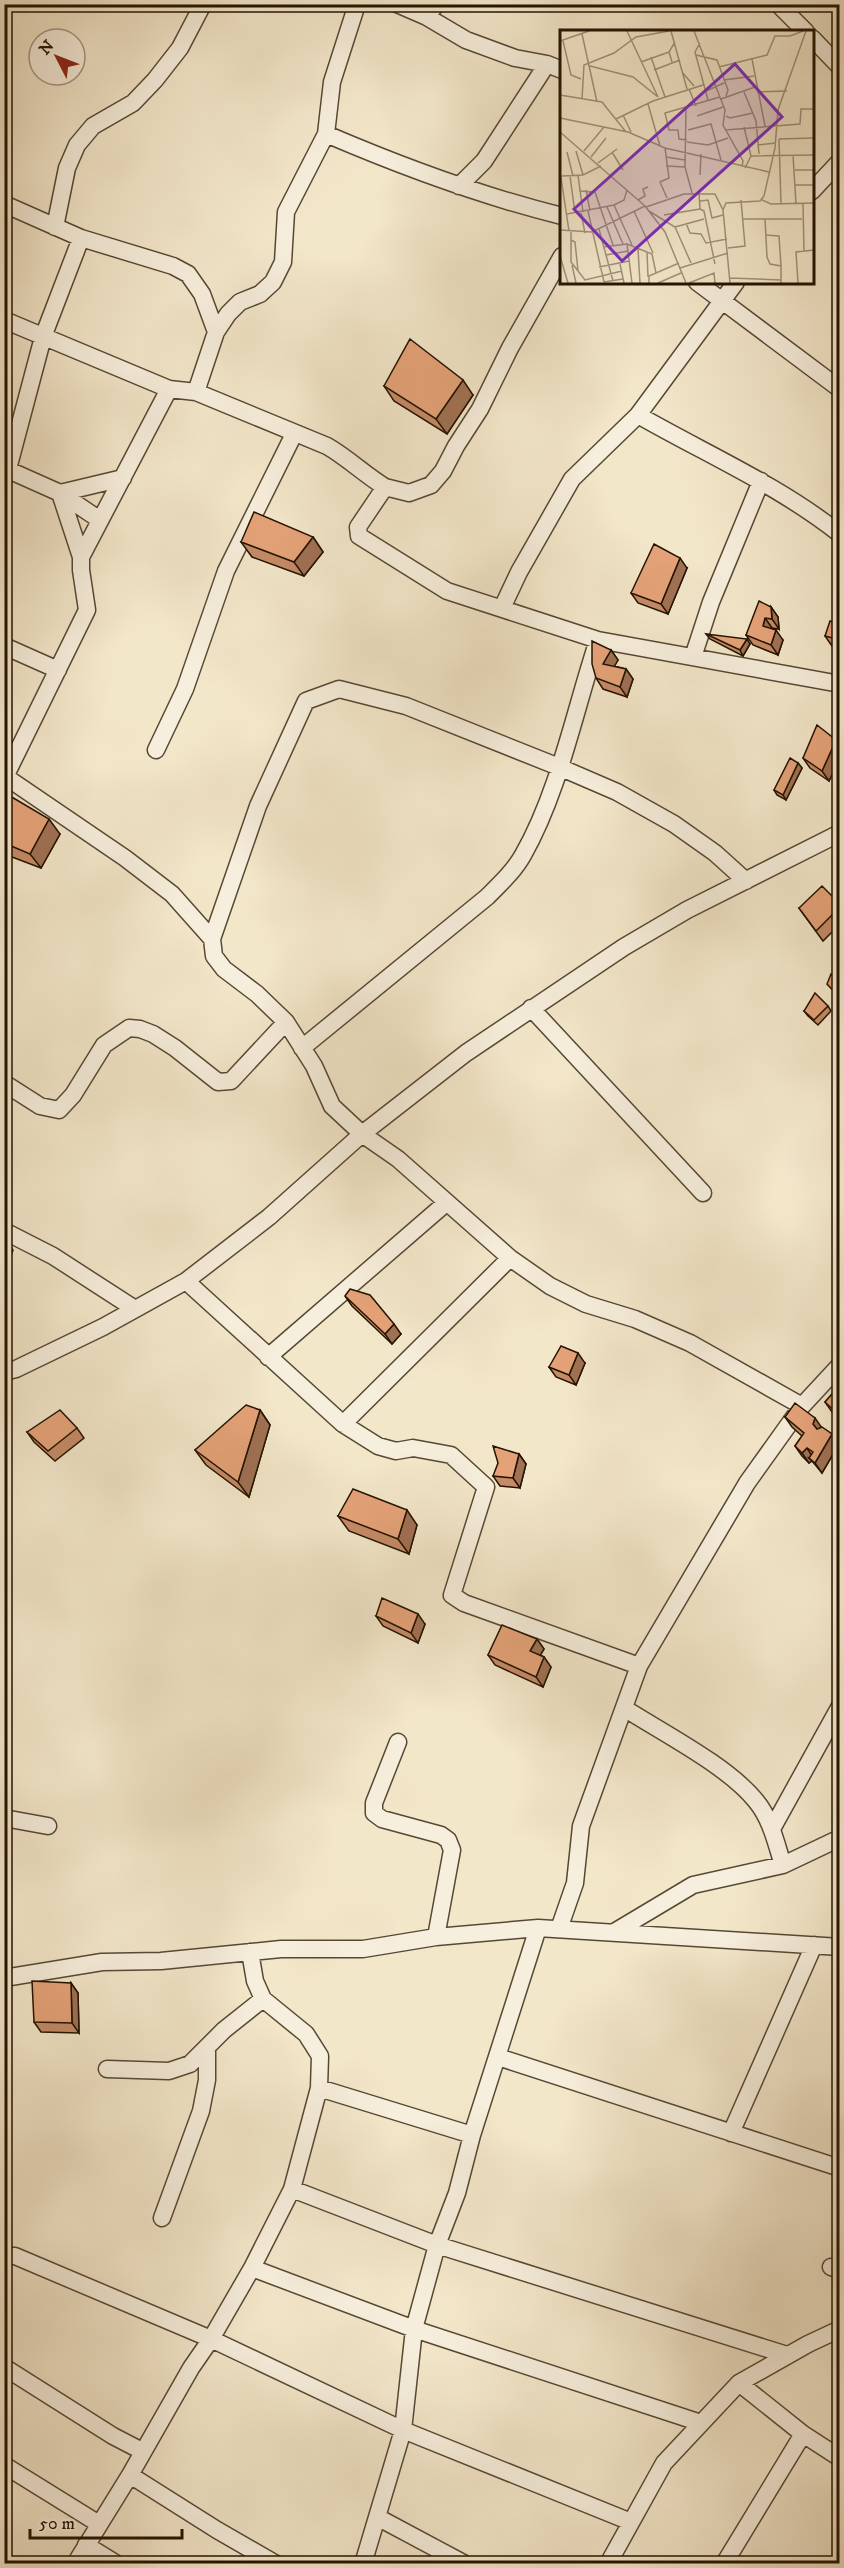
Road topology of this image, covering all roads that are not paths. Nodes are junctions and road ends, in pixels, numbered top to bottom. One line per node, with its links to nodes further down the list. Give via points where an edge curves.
1 (203, 4): 16 (street, via 180,48 155,81 134,103 93,126 77,145 67,168)
2 (357, 4): 10 (street, via 332,82)
3 (397, 4): 5 (street)
4 (778, 4): 6 (street)
5 (432, 11): 8 (street, via 466,40)
6 (804, 30)
7 (814, 39): 9 (street)
8 (555, 67): 12 (street, via 484,161)
9 (840, 67)
10 (326, 134): 12 (street); 23 (street, via 286,212 283,262 273,282 260,294 240,302)
11 (840, 161): 13 (street)
12 (459, 186): 15 (street)
13 (814, 190)
14 (4, 204): 16 (street)
15 (560, 215)
16 (55, 227): 17 (street)
17 (81, 238): 23 (street, via 188,274 202,294); 24 (street)
18 (560, 260): 33 (street, via 443,471 431,485 409,493)
19 (701, 284): 21 (street)
20 (734, 284): 21 (street)
21 (723, 299): 26 (street); 28 (street)
22 (4, 320): 24 (street)
23 (216, 332): 27 (street)
24 (42, 337): 25 (street); 30 (street)
25 (169, 389): 27 (street); 31 (street)
26 (840, 389)
27 (196, 392): 29 (street)
28 (638, 415): 32 (street); 38 (street, via 572,479)
29 (294, 434): 33 (street, via 327,446); 44 (street, via 226,571 185,689)
30 (6, 468): 34 (street)
31 (123, 477): 34 (street); 35 (street)
32 (761, 481): 36 (street, via 810,510); 41 (street, via 711,602)
33 (386, 487): 38 (street, via 358,527 360,536 447,591)
34 (60, 493): 35 (street); 37 (street)
35 (100, 520): 37 (street)
36 (840, 534)
37 (81, 557): 42 (street, via 87,610)
38 (502, 608): 39 (street)
39 (598, 640): 41 (street); 45 (street)
40 (4, 646): 42 (street)
41 (693, 657): 43 (street)
42 (58, 670): 46 (street)
43 (840, 684)
44 (156, 750)
45 (559, 766): 48 (street, via 674,824); 49 (street, via 406,705 339,689 306,701 258,806); 52 (street, via 545,812 508,877)
46 (5, 778): 49 (street, via 172,894)
47 (840, 833): 48 (street)
48 (746, 881): 50 (street, via 624,947)
49 (212, 939): 51 (street, via 214,956 224,969)
50 (531, 1008): 54 (street); 55 (street)
51 (286, 1022): 52 (street); 53 (street, via 231,1081 218,1082 153,1034 129,1028 104,1045 73,1095 58,1110 40,1106)
52 (302, 1048): 54 (street, via 332,1106)
53 (4, 1083)
54 (362, 1134): 56 (street, via 398,1159); 59 (street, via 268,1217)
55 (703, 1193)
56 (446, 1203): 58 (street); 61 (street)
57 (4, 1231): 60 (street)
58 (510, 1258): 64 (street, via 550,1286 586,1304 635,1319 690,1343); 65 (street)
59 (186, 1281): 60 (street); 61 (street)
60 (135, 1309): 63 (street)
61 (268, 1357): 65 (street)
62 (840, 1365): 64 (street)
63 (4, 1372)
64 (802, 1406): 66 (street, via 747,1483)
65 (342, 1424): 66 (street, via 378,1446 396,1451 429,1449 451,1455 486,1487 452,1595 464,1603)
66 (639, 1666): 68 (street)
67 (840, 1706): 72 (street)
68 (624, 1708): 72 (street, via 728,1774 757,1801); 76 (street, via 581,1826 575,1883)
69 (398, 1742): 78 (street, via 374,1803 374,1813 448,1840 452,1850)
70 (4, 1818): 71 (street)
71 (48, 1826)
72 (772, 1829): 74 (street)
73 (840, 1838): 74 (street)
74 (783, 1865): 77 (street, via 693,1885)
75 (538, 1928): 76 (street); 78 (street); 85 (street)
76 (559, 1929): 77 (street)
77 (616, 1932): 79 (street)
78 (436, 1937): 81 (street, via 363,1949)
79 (814, 1945): 80 (street); 88 (street)
80 (840, 1947)
81 (250, 1952): 82 (street, via 102,1962); 83 (street)
82 (4, 1978)
83 (263, 1999): 84 (street); 87 (street, via 306,2034 320,2056)
84 (207, 2049): 86 (street, via 190,2064 169,2071); 92 (street, via 207,2080 201,2110)
85 (498, 2057): 88 (street); 89 (street)
86 (107, 2069)
87 (319, 2088): 89 (street); 91 (street)
88 (731, 2133): 90 (street)
89 (472, 2135): 93 (street, via 457,2193)
90 (840, 2168)
91 (292, 2189): 93 (street); 95 (street)
92 (162, 2218)
93 (437, 2245): 96 (street); 99 (street)
94 (4, 2256): 98 (street, via 15,2256)
95 (252, 2268): 96 (street); 98 (street)
96 (414, 2328): 102 (street); 103 (street)
97 (840, 2329): 99 (street)
98 (211, 2339): 103 (street); 105 (street)
99 (787, 2355): 101 (street)
100 (4, 2367): 105 (street)
101 (739, 2383): 102 (street); 104 (street)
102 (701, 2423): 110 (street, via 664,2463)
103 (403, 2430): 109 (street); 110 (street)
104 (803, 2434): 106 (street); 119 (street)
105 (142, 2451): 108 (street)
106 (840, 2458)
107 (4, 2465): 111 (street)
108 (130, 2475): 111 (street); 115 (street)
109 (377, 2517): 116 (street); 117 (street)
110 (631, 2522): 118 (street)
111 (99, 2524): 112 (street)
112 (86, 2545): 113 (street); 114 (street)
113 (75, 2564)
114 (117, 2564)
115 (276, 2564)
116 (363, 2564)
117 (465, 2564)
118 (609, 2564)
119 (724, 2564)

